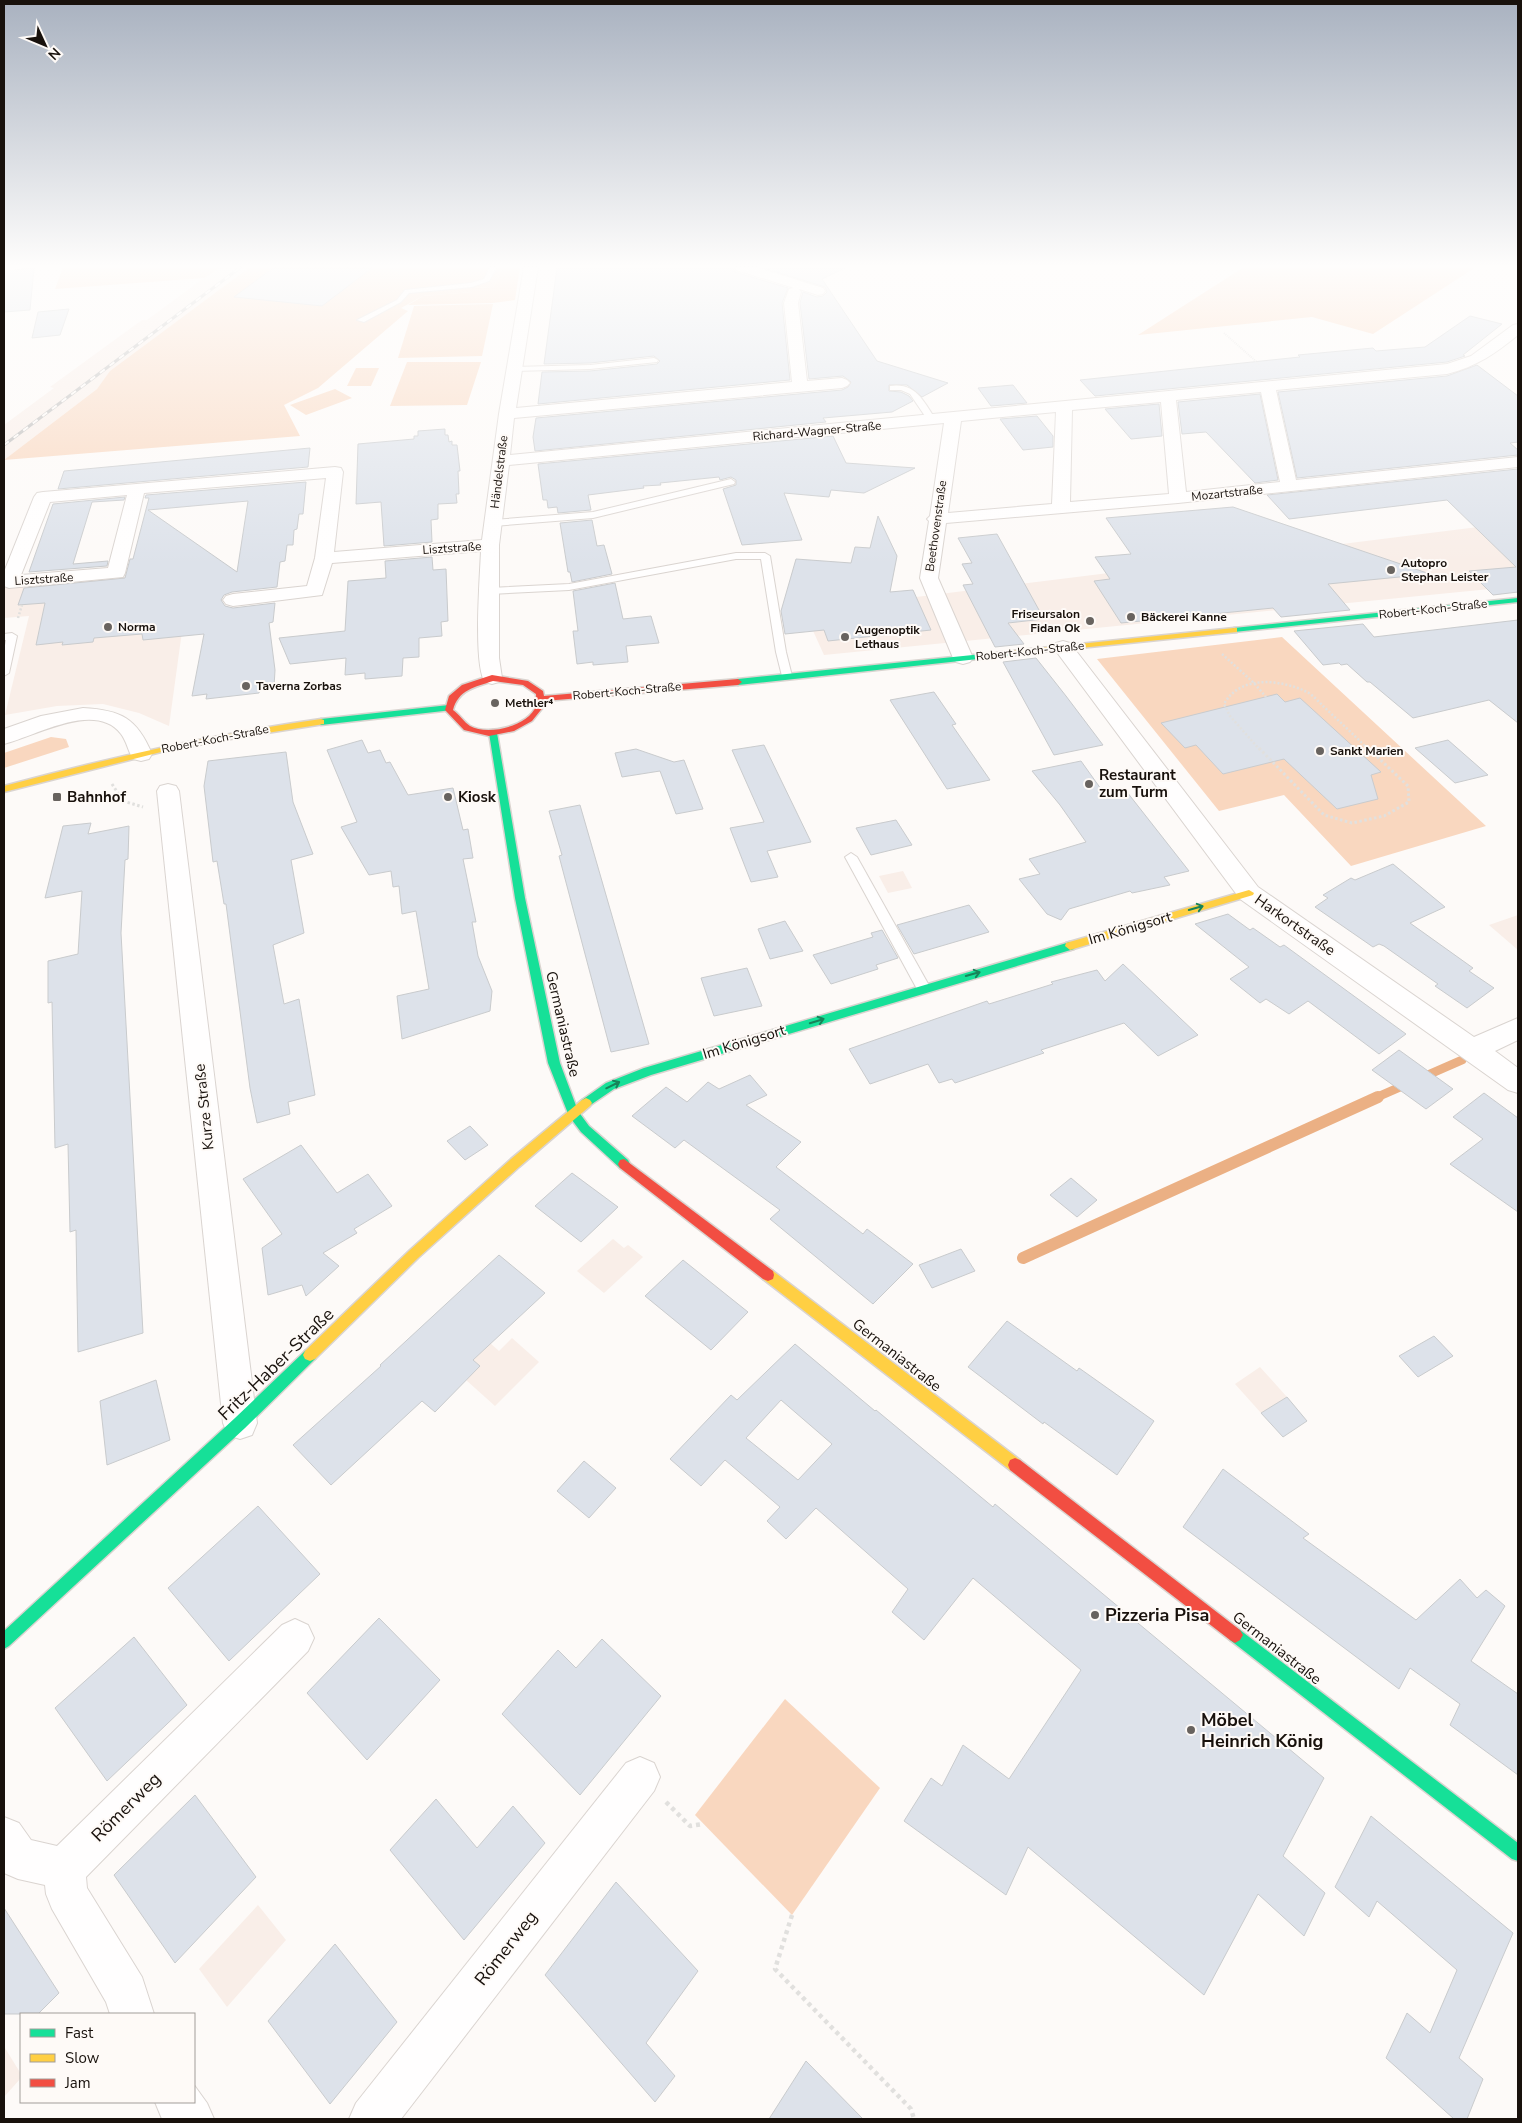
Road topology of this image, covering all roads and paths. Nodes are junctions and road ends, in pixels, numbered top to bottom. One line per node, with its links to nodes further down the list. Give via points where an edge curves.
1 (514, 366): 6 (street, Händelstraße)
2 (598, 366): 6 (lane)
3 (798, 366): 9 (street)
4 (1256, 366): 10 (path)
5 (1462, 366): 10 (street, Richard-Wagner-Straße)
6 (513, 372): 7 (lane); 14 (street, Händelstraße)
7 (575, 373)
8 (842, 382): 9 (street)
9 (800, 386): 14 (street)
10 (1276, 386): 12 (street, Richard-Wagner-Straße); 20 (street)
11 (893, 388): 16 (lane, via 909,388)
12 (1168, 396): 13 (street, Richard-Wagner-Straße); 22 (street)
13 (1064, 406): 15 (street, Richard-Wagner-Straße); 23 (street)
14 (507, 414): 17 (street, Händelstraße)
15 (953, 418): 16 (street, Richard-Wagner-Straße); 24 (street, Beethovenstraße)
16 (932, 420): 17 (street, Richard-Wagner-Straße)
17 (501, 461): 25 (street, Händelstraße)
18 (1518, 462): 20 (street, Mozartstraße)
19 (732, 482): 25 (lane, via 593,515)
20 (1289, 486): 22 (street, Mozartstraße)
21 (137, 488): 27 (street, Lisztstraße, via 335,472); 28 (street, Lisztstraße, via 116,573); 28 (street, Lisztstraße, via 43,498 9,582)
22 (1178, 498): 23 (street, Mozartstraße)
23 (1061, 509): 24 (street, Mozartstraße)
24 (936, 519): 35 (street, Beethovenstraße, via 929,578)
25 (493, 523): 26 (street, Händelstraße)
26 (490, 546): 27 (street, Lisztstraße); 29 (street, Händelstraße)
27 (324, 558): 30 (street, Lisztstraße, via 315,591)
28 (29, 580): 33 (path)
29 (490, 591): 37 (lane, via 569,587 736,556 765,556); 38 (street, Händelstraße, via 489,658)
30 (233, 600)
31 (1518, 600): 32 (street, Robert-Koch-Straße)
32 (1199, 633): 34 (street, Robert-Koch-Straße); 39 (path)
33 (8, 636): 36 (lane)
34 (1063, 647): 35 (street, Robert-Koch-Straße); 50 (street, Harkortstraße)
35 (963, 658): 37 (street, Robert-Koch-Straße)
36 (4, 673)
37 (787, 676): 41 (street, Robert-Koch-Straße)
38 (492, 678): 41 (street, via 530,684); 42 (street, via 458,692)
39 (1254, 683): 39 (path, via 1273,682 1308,692 1408,786 1409,802 1384,816 1352,823 1324,815 1230,716 1224,704 1228,695 1237,687); 40 (path)
40 (1266, 697)
41 (542, 698): 43 (street, via 541,708 524,725)
42 (449, 708): 43 (street, via 450,716 466,729); 45 (street, Robert-Koch-Straße, via 339,719 216,737)
43 (493, 733): 55 (street, Germaniastraße, via 520,898 554,1063)
44 (4, 737): 45 (street, Robert-Koch-Straße, via 48,720 91,715 125,726 133,734)
45 (141, 754): 46 (street)
46 (102, 764): 47 (street); 48 (path, via 118,796 128,804)
47 (4, 789)
48 (169, 801): 56 (street, Kurze Straße)
49 (851, 857): 51 (lane)
50 (1249, 893): 51 (street, Im Königsort, one-way to 50); 53 (street, Harkortstraße)
51 (924, 989): 55 (street, Im Königsort, one-way to 51, via 610,1086 648,1071)
52 (1518, 1028): 53 (street)
53 (1473, 1050): 54 (street, Harkortstraße)
54 (1518, 1082)
55 (573, 1113): 56 (street, Fritz-Haber-Straße, via 414,1254); 62 (street, Germaniastraße, via 585,1129 618,1159)
56 (240, 1423): 58 (street, Fritz-Haber-Straße)
57 (295, 1638): 63 (street, Römerweg)
58 (4, 1640)
59 (640, 1777): 60 (path, via 690,1826); 68 (street, Römerweg)
60 (704, 1824)
61 (4, 1838): 63 (street, via 18,1858)
62 (1518, 1853)
63 (64, 1869): 65 (street, via 66,1894 126,1993)
64 (792, 1914): 69 (path, via 775,1969 911,2109)
65 (132, 2013)
66 (179, 2103): 67 (street)
67 (191, 2119)
68 (372, 2119)
69 (914, 2119)

